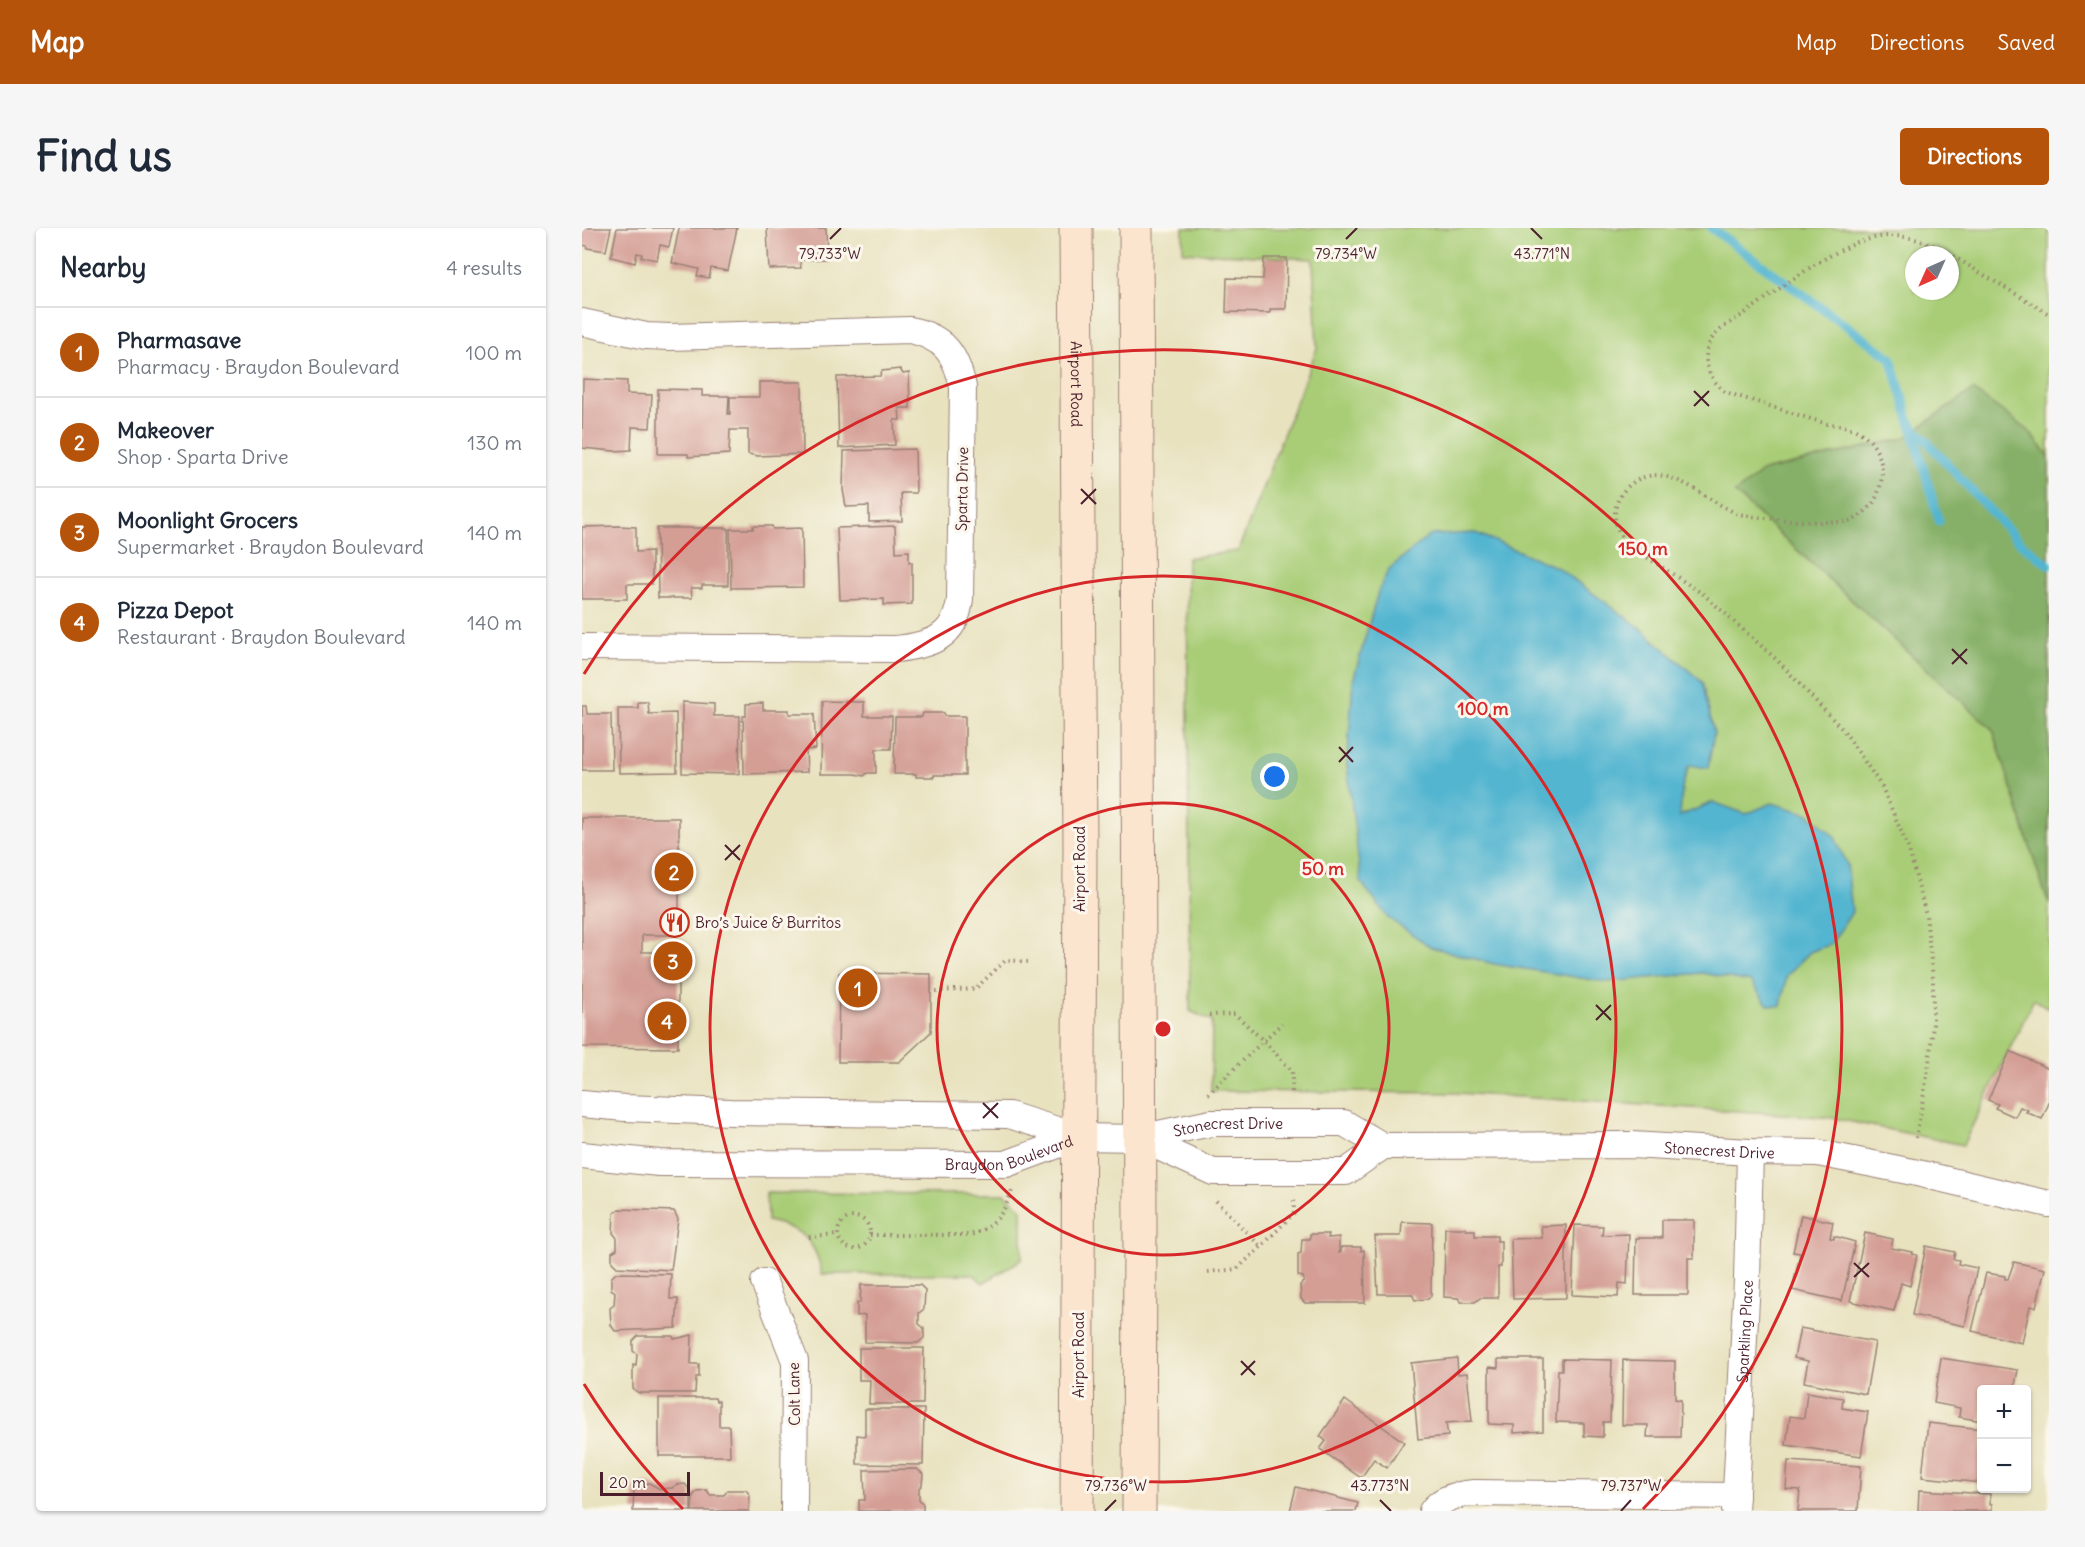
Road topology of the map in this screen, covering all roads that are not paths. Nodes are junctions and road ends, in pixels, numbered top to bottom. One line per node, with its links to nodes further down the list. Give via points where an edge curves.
1 (1076, 228): 6 (main road, Airport Road)
2 (1136, 228): 7 (main road)
3 (582, 322): 4 (street, Sparta Drive, via 646,336 670,337 910,330 939,340 951,353 963,387 960,599 959,613 951,629 933,641 896,649)
4 (582, 646)
5 (582, 1104): 6 (street, Braydon Boulevard, via 730,1112 1009,1116)
6 (1079, 1137): 7 (street, Stonecrest Drive); 10 (street, Braydon Boulevard, via 1006,1164 671,1163); 15 (main road, Airport Road)
7 (1139, 1138): 8 (street, Stonecrest Drive, via 1211,1123 1344,1123); 8 (street, Stonecrest Drive, via 1213,1172 1346,1172); 16 (main road)
8 (1383, 1146): 9 (street, Stonecrest Drive, via 1632,1145)
9 (1750, 1152): 11 (street, Stonecrest Drive, via 1818,1153); 13 (street, Sparkling Place)
10 (582, 1155)
11 (2049, 1204)
12 (764, 1282): 14 (street, Colt Lane, via 795,1361)
13 (1736, 1503): 17 (street, via 1474,1493 1460,1494)
14 (794, 1511)
15 (1077, 1511)
16 (1139, 1511)
17 (1432, 1511)

